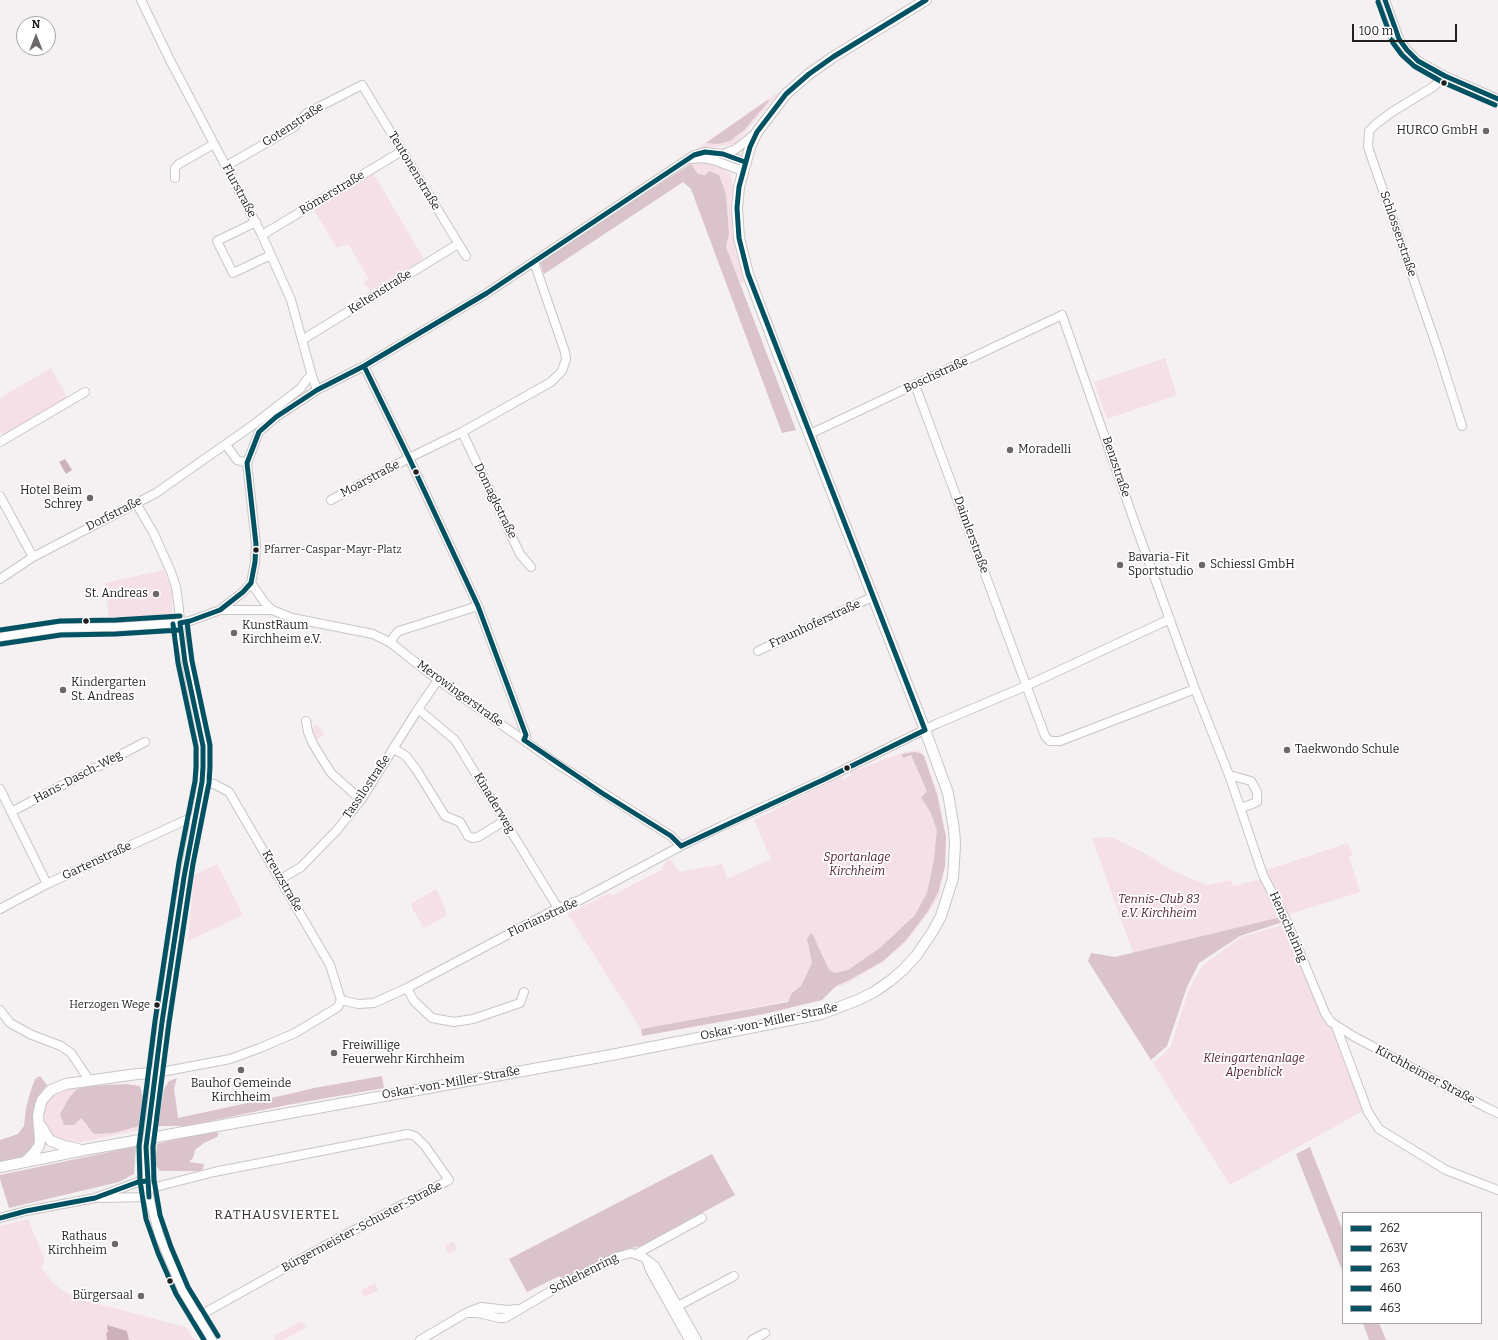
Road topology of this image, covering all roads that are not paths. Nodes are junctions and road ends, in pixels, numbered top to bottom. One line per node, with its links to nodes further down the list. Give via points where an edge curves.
1 (141, 0): 8 (street, Flurstraße)
2 (926, 0): 7 (main road, via 809,74 786,94)
3 (1384, 0): 4 (street, via 1399,38 1407,50 1418,61)
4 (1445, 76): 6 (street); 29 (street, Schlosserstraße, via 1433,87 1376,124 1369,131 1368,147)
5 (362, 85): 9 (street, Teutonenstraße); 12 (street, Gotenstraße, via 307,113 294,126)
6 (1498, 99)
7 (757, 132): 10 (street, via 736,149); 13 (main road)
8 (214, 144): 12 (street, Flurstraße); 14 (street, via 179,164)
9 (402, 151): 16 (street, Römerstraße); 17 (street, Teutonenstraße)
10 (724, 154): 11 (street, via 705,152); 13 (street)
11 (688, 159): 13 (street, via 702,158); 20 (street)
12 (226, 166): 15 (street, Flurstraße)
13 (744, 166): 32 (main road, Oskar-von-Miller-Straße, via 737,208 743,257)
14 (175, 178)
15 (256, 222): 16 (street, Flurstraße); 18 (street, via 217,242 234,273)
16 (262, 235): 18 (street, Flurstraße)
17 (458, 244): 19 (street, Teutonenstraße); 22 (street, Keltenstraße)
18 (271, 255): 22 (street, Flurstraße, via 291,300)
19 (466, 256)
20 (534, 262): 23 (street); 31 (street, Moarstraße, via 566,359 562,371 550,382)
21 (1062, 315): 25 (street, Boschstraße); 48 (street, Benzstraße)
22 (302, 340): 24 (street, Flurstraße)
23 (364, 366): 26 (street); 35 (street)
24 (312, 376): 26 (street, Flurstraße); 28 (street, Dorfstraße, via 301,388)
25 (914, 384): 32 (street, Boschstraße); 54 (street, Daimlerstraße)
26 (317, 390): 30 (street, via 276,417)
27 (85, 392): 33 (street)
28 (253, 425): 30 (street); 34 (street, Dorfstraße)
29 (1462, 426)
30 (259, 432): 36 (street)
31 (462, 432): 35 (street, Moarstraße); 41 (street, Domagkstraße, via 520,554)
32 (810, 434): 44 (main road, Oskar-von-Miller-Straße)
33 (0, 442)
34 (226, 445): 36 (street, via 237,460); 39 (street, Dorfstraße, via 156,493)
35 (409, 458): 38 (street, Moarstraße); 45 (street)
36 (247, 463): 43 (street, via 256,544)
37 (0, 496): 40 (street)
38 (331, 500)
39 (136, 503): 40 (street, Dorfstraße); 49 (street, via 154,534 171,572 176,587)
40 (33, 557): 42 (street, Dorfstraße)
41 (532, 567)
42 (0, 579)
43 (251, 583): 46 (street, via 238,597); 47 (street, Merowingerstraße)
44 (872, 597): 52 (street, Fraunhoferstraße); 58 (main road, Oskar-von-Miller-Straße)
45 (478, 606): 51 (street, via 399,631); 59 (street, via 526,735)
46 (220, 610): 47 (street); 49 (street)
47 (272, 610): 51 (street, Merowingerstraße, via 292,618 373,634)
48 (1170, 618): 54 (street, Florianstraße); 55 (street, Henschelring)
49 (180, 623): 50 (street, via 60,628); 63 (street, via 185,662 203,746)
50 (0, 637)
51 (391, 643): 53 (street, Merowingerstraße)
52 (758, 651)
53 (438, 680): 56 (street, Tassilostraße); 59 (street, Merowingerstraße)
54 (1026, 686): 55 (street, via 1045,736 1050,741 1060,741); 58 (street, Florianstraße)
55 (1195, 689): 62 (street, Henschelring)
56 (418, 709): 61 (street, Tassilostraße); 69 (street, Kinaderweg, via 455,740)
57 (306, 721): 65 (street, via 313,744 332,773)
58 (925, 730): 70 (street, Florianstraße); 87 (main road, Oskar-von-Miller-Straße, via 948,793 955,845 953,878 941,916 916,956 890,982 858,1000 807,1017 606,1056)
59 (524, 740): 70 (street, Merowingerstraße, via 671,836)
60 (146, 742): 67 (street, Hans-Dasch-Weg)
61 (394, 748): 65 (street, Tassilostraße); 69 (street, via 406,756 416,769 445,816 460,822 468,836 478,837)
62 (1229, 775): 66 (street, Henschelring); 66 (street, via 1251,781 1257,792 1257,802)
63 (202, 782): 68 (street); 71 (street, Kreuzstraße, via 214,784 230,792)
64 (0, 789): 67 (street)
65 (361, 800): 71 (street, Tassilostraße, via 337,830 301,867)
66 (1240, 806): 79 (street, Henschelring, via 1263,875 1287,922 1322,1008 1330,1022)
67 (12, 812): 72 (street)
68 (195, 819): 72 (street, Gartenstraße, via 188,819); 82 (street, via 186,863)
69 (504, 821): 73 (street, Kinaderweg)
70 (681, 846): 73 (street, Florianstraße, via 580,900)
71 (281, 879): 77 (street, Kreuzstraße, via 330,965)
72 (47, 884): 74 (street, Gartenstraße)
73 (558, 908): 75 (street, Florianstraße)
74 (0, 909)
75 (407, 988): 76 (street, via 414,1001 432,1018 454,1022 472,1019 520,1003); 77 (street, Florianstraße, via 374,1003 358,1004)
76 (524, 992)
77 (341, 1000): 82 (street, via 338,1007 321,1018 260,1048 230,1059)
78 (0, 1010): 81 (street, via 10,1023 71,1053)
79 (1336, 1026): 80 (street, Henschelring); 91 (street, via 1368,1112 1379,1129 1446,1170)
80 (1353, 1036): 85 (street, Kirchheimer Straße)
81 (79, 1066): 83 (street); 84 (street)
82 (156, 1073): 83 (main road); 90 (street, bridge, via 146,1148)
83 (89, 1080): 84 (main road)
84 (76, 1082): 86 (main road, via 57,1087 46,1095 40,1106)
85 (1498, 1113)
86 (39, 1122): 87 (main road, via 51,1141); 88 (main road, via 39,1146)
87 (84, 1150): 88 (main road, Oskar-von-Miller-Straße)
88 (24, 1162): 89 (main road, Oskar-von-Miller-Straße)
89 (0, 1167)
90 (148, 1189): 92 (street); 92 (street, via 138,1182); 99 (street, via 153,1217 164,1250); 99 (street, Bürgermeister-Schuster-Straße, via 214,1172 408,1134 415,1136 425,1146 449,1180)
91 (1498, 1190)
92 (96, 1198): 93 (street)
93 (0, 1218)
94 (702, 1218): 95 (street)
95 (636, 1254): 96 (street); 102 (street, Schlehenring, via 616,1257 505,1318 466,1313)
96 (646, 1259): 98 (street, via 655,1266); 103 (street)
97 (734, 1276): 98 (street)
98 (678, 1306): 104 (street)
99 (198, 1317): 101 (street)
100 (765, 1333): 105 (street)
101 (212, 1340)
102 (420, 1340)
103 (688, 1340)
104 (697, 1340)
105 (752, 1340)

